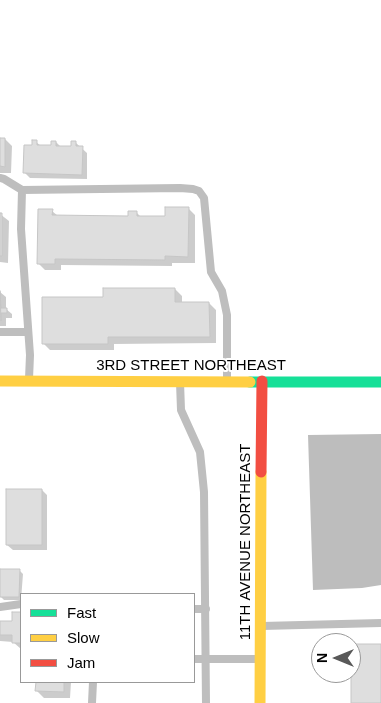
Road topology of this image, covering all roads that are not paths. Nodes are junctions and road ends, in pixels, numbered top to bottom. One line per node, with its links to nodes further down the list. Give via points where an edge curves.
1 (0, 178): 2 (lane)
2 (22, 190): 4 (lane, via 20,228); 8 (lane, via 180,188 199,191 204,198 211,272 222,291 227,314)
3 (0, 332): 4 (lane)
4 (28, 332): 6 (lane)
5 (0, 381): 6 (street, 3RD STREET NORTHEAST)
6 (29, 381): 7 (street, 3RD STREET NORTHEAST)
7 (180, 381): 8 (street, 3RD STREET NORTHEAST); 14 (lane, via 181,410 200,452)
8 (227, 381): 9 (street, 3RD STREET NORTHEAST)
9 (262, 381): 10 (street, 3RD STREET NORTHEAST); 16 (street, 11TH AVENUE NORTHEAST)
10 (381, 382)
11 (20, 604): 12 (lane)
12 (0, 607)
13 (195, 608): 14 (lane)
14 (206, 609): 18 (lane)
15 (381, 624): 16 (lane)
16 (260, 626): 19 (street, 11TH AVENUE NORTHEAST)
17 (195, 659): 18 (lane)
18 (207, 659): 19 (lane); 22 (lane)
19 (260, 659): 23 (street, 11TH AVENUE NORTHEAST)
20 (93, 683): 21 (lane)
21 (92, 703)
22 (206, 703)
23 (260, 703)

